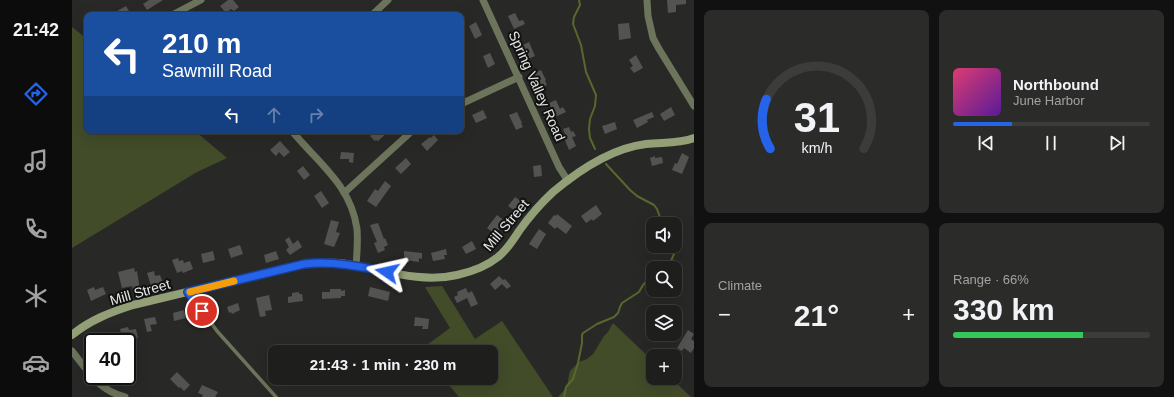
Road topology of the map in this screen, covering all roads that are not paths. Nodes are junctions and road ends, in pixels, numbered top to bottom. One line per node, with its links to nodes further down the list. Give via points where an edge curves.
1 (201, 0): 5 (street)
2 (388, 0): 6 (street)
3 (484, 0): 7 (street, Spring Valley Road)
4 (647, 0): 9 (street, via 653,38)
5 (178, 12)
6 (375, 12)
7 (519, 77): 8 (street); 13 (street, Spring Valley Road)
8 (464, 103)
9 (694, 106)
10 (295, 134): 14 (street)
11 (409, 134): 14 (street)
12 (694, 139): 13 (street, Mill Street, via 628,148 600,161)
13 (568, 181): 15 (street, Mill Street, via 536,209 501,255 477,269 456,276 426,278)
14 (344, 193): 15 (street, via 351,205 356,224)
15 (356, 266): 16 (street, Mill Street, via 323,262 304,264)
16 (188, 292): 17 (street, Mill Street, via 121,309 90,322); 20 (lane, via 217,331)
17 (72, 335)
18 (72, 351): 19 (street, via 97,382 107,390)
19 (125, 397)
20 (276, 397)

